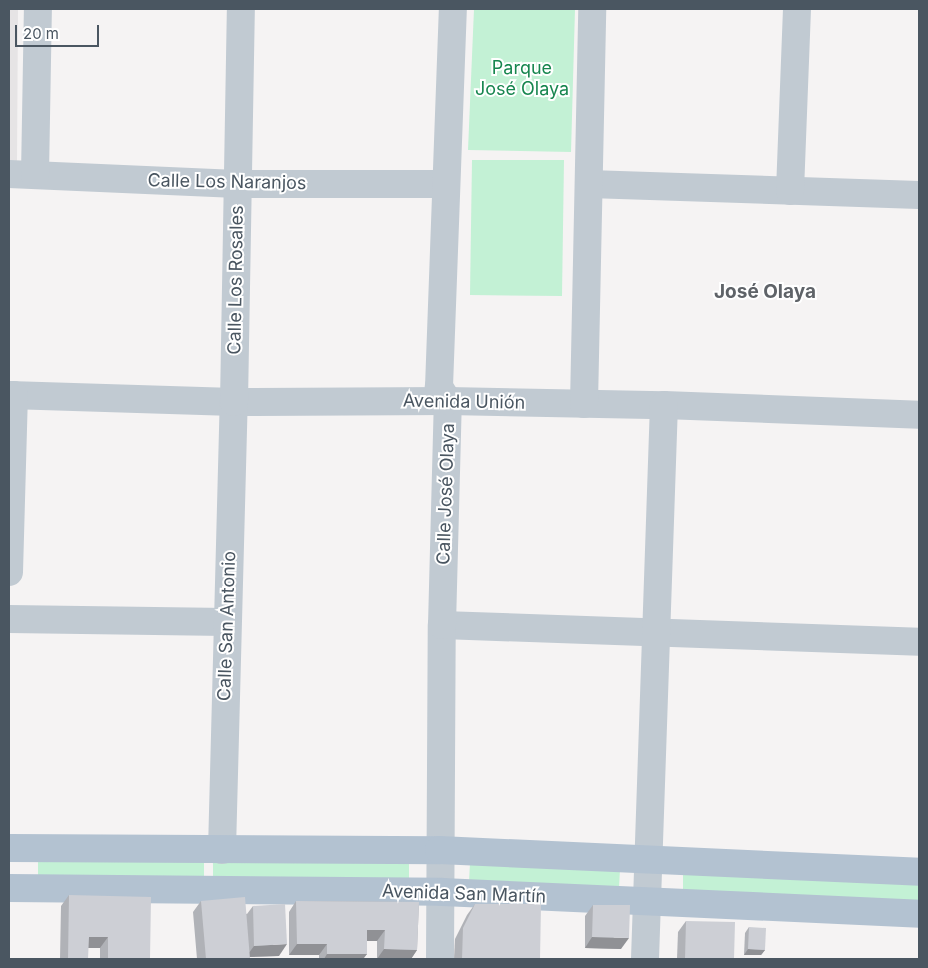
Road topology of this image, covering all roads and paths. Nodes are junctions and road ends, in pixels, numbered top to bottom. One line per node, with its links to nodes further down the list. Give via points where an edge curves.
1 (38, 9): 6 (street)
2 (241, 9): 7 (street, Calle Los Rosales)
3 (453, 9): 8 (street, Calle José Olaya)
4 (592, 9): 9 (street)
5 (797, 9): 10 (street)
6 (22, 175): 7 (street, Calle Los Naranjos)
7 (237, 184): 8 (street, Calle Los Naranjos); 14 (street, Calle Los Rosales)
8 (446, 184): 13 (street, Calle José Olaya, via 438,387)
9 (589, 184): 10 (street); 15 (street)
10 (790, 191): 11 (street)
11 (919, 195)
12 (11, 395): 14 (street, Avenida Unión); 18 (street)
13 (448, 401): 14 (street, Avenida Unión); 15 (street, Avenida Unión); 21 (street, Calle José Olaya)
14 (234, 402): 20 (street, Calle San Antonio)
15 (584, 404): 16 (street, Avenida Unión)
16 (664, 404): 17 (street, Avenida Unión); 22 (street)
17 (919, 415)
18 (9, 572)
19 (9, 619): 20 (street)
20 (227, 622): 25 (street, Calle San Antonio)
21 (442, 625): 22 (street); 26 (street, Calle José Olaya)
22 (658, 633): 23 (street); 27 (street)
23 (919, 642)
24 (9, 848): 25 (main road)
25 (222, 850): 26 (main road)
26 (439, 850): 27 (main road); 30 (street, Calle José Olaya)
27 (648, 861): 28 (main road); 31 (street)
28 (919, 872)
29 (9, 888): 30 (main road, Avenida San Martín)
30 (442, 892): 31 (main road, Avenida San Martín); 33 (street, Calle José Olaya)
31 (648, 901): 32 (main road, Avenida San Martín); 34 (street)
32 (919, 914)
33 (440, 959)
34 (646, 959)

